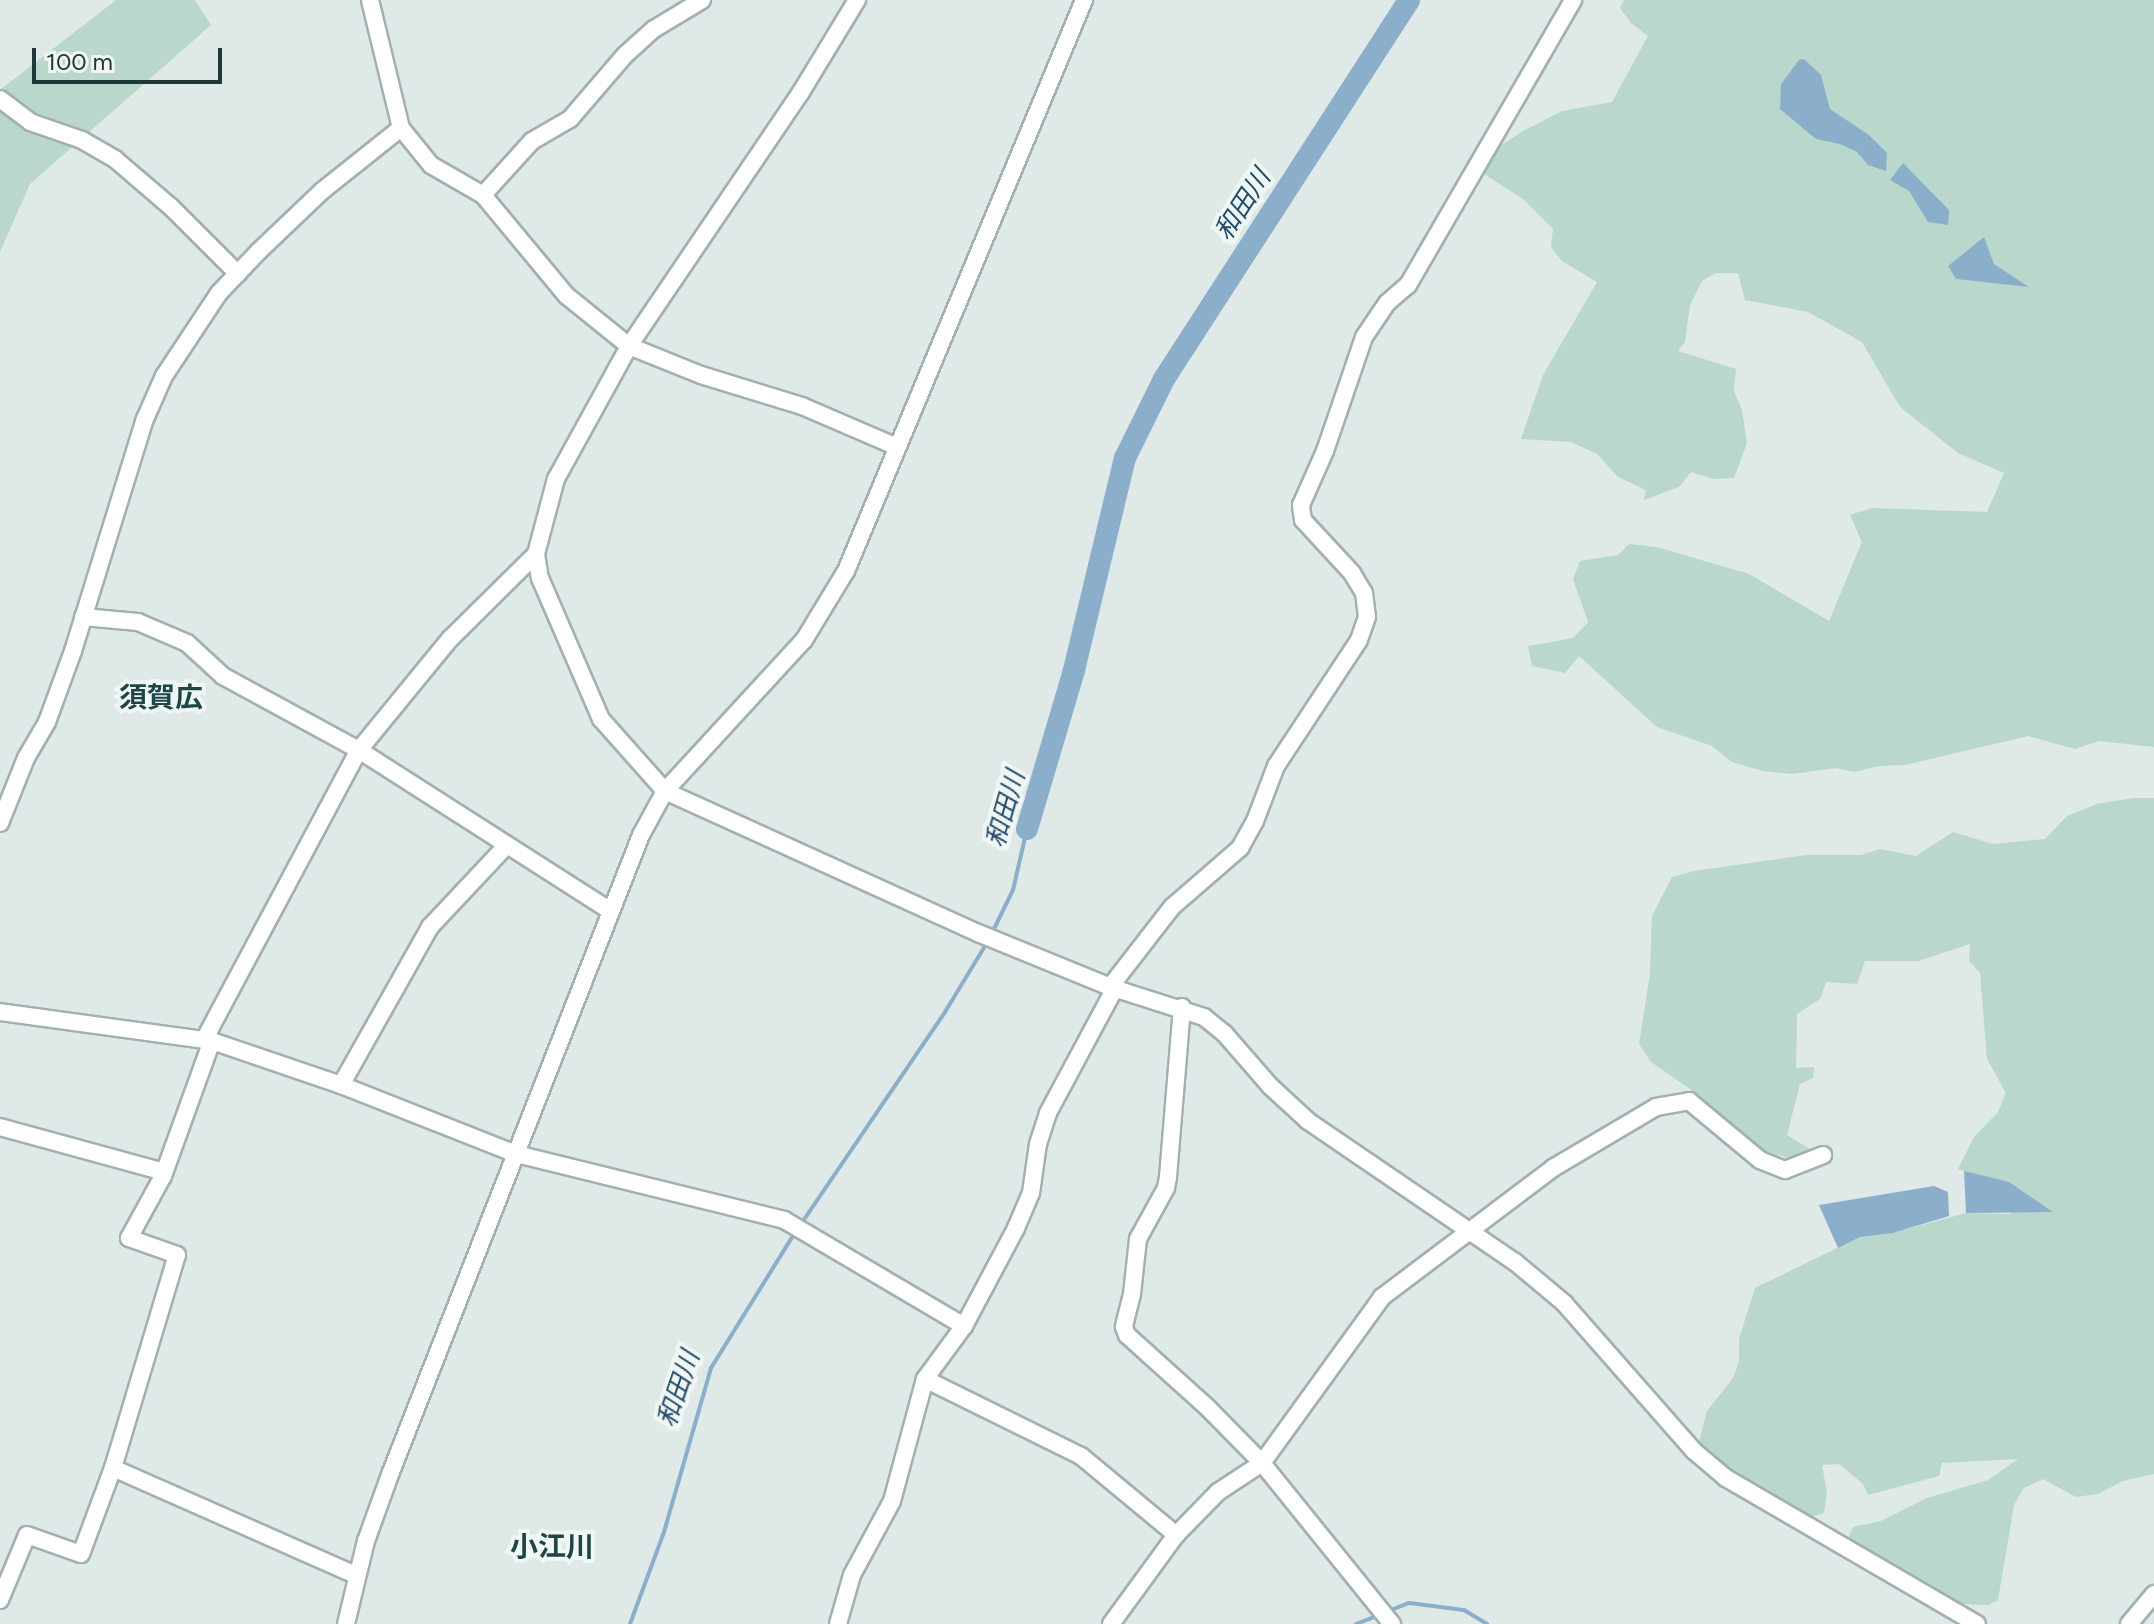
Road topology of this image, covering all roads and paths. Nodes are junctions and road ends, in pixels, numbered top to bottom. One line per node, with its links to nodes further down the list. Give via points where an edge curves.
1 (370, 0): 7 (street)
2 (702, 0): 8 (street, via 654,29 570,119 532,141)
3 (857, 0): 10 (street)
4 (1084, 0): 11 (street)
5 (1573, 0): 19 (street, via 1408,285 1387,303 1364,337 1301,505 1303,520 1364,593 1367,617 1359,640 1283,752 1240,848 1172,907)
6 (0, 99): 9 (street, via 30,122 82,140 116,160)
7 (401, 128): 8 (street, via 431,165); 9 (street, via 322,191)
8 (483, 195): 10 (street, via 567,296)
9 (238, 274): 13 (street, via 164,376 145,419)
10 (629, 346): 11 (street, via 802,406); 12 (street, via 556,479)
11 (897, 447): 15 (street, via 846,571 819,618)
12 (536, 554): 14 (street, via 450,639); 15 (street, via 540,578 601,719)
13 (83, 617): 14 (street, via 138,622 187,643 223,676); 16 (street, via 47,722)
14 (359, 750): 17 (street); 22 (street)
15 (665, 791): 18 (street); 19 (street)
16 (0, 823)
17 (507, 845): 18 (street); 23 (street, via 430,927)
18 (611, 911): 25 (street)
19 (1112, 988): 20 (street); 29 (street, via 1048,1113 1031,1193)
20 (1182, 1007): 28 (street, via 1224,1033 1308,1121); 31 (street, via 1166,1188 1138,1239 1124,1327)
21 (0, 1012): 22 (street)
22 (208, 1040): 23 (street); 27 (street)
23 (341, 1085): 25 (street)
24 (0, 1127): 27 (street)
25 (516, 1154): 29 (street, via 784,1220); 34 (street)
26 (1823, 1155): 28 (street, via 1785,1170 1760,1160 1689,1101 1676,1102 1621,1126)
27 (164, 1172): 32 (street, via 129,1238 177,1255)
28 (1466, 1230): 31 (street, via 1382,1297); 41 (street, via 1564,1303 1694,1451 1726,1478)
29 (964, 1326): 30 (street)
30 (925, 1379): 33 (street, via 1081,1456); 38 (street, via 892,1501 852,1575)
31 (1262, 1463): 33 (street, via 1218,1492); 40 (street)
32 (113, 1468): 34 (street); 36 (street, via 81,1554 27,1535)
33 (1176, 1535): 39 (street)
34 (356, 1575): 37 (street)
35 (2154, 1594): 42 (street)
36 (1, 1595)
37 (346, 1624)
38 (838, 1624)
39 (1111, 1624)
40 (1392, 1624)
41 (1977, 1624)
42 (2129, 1624)

